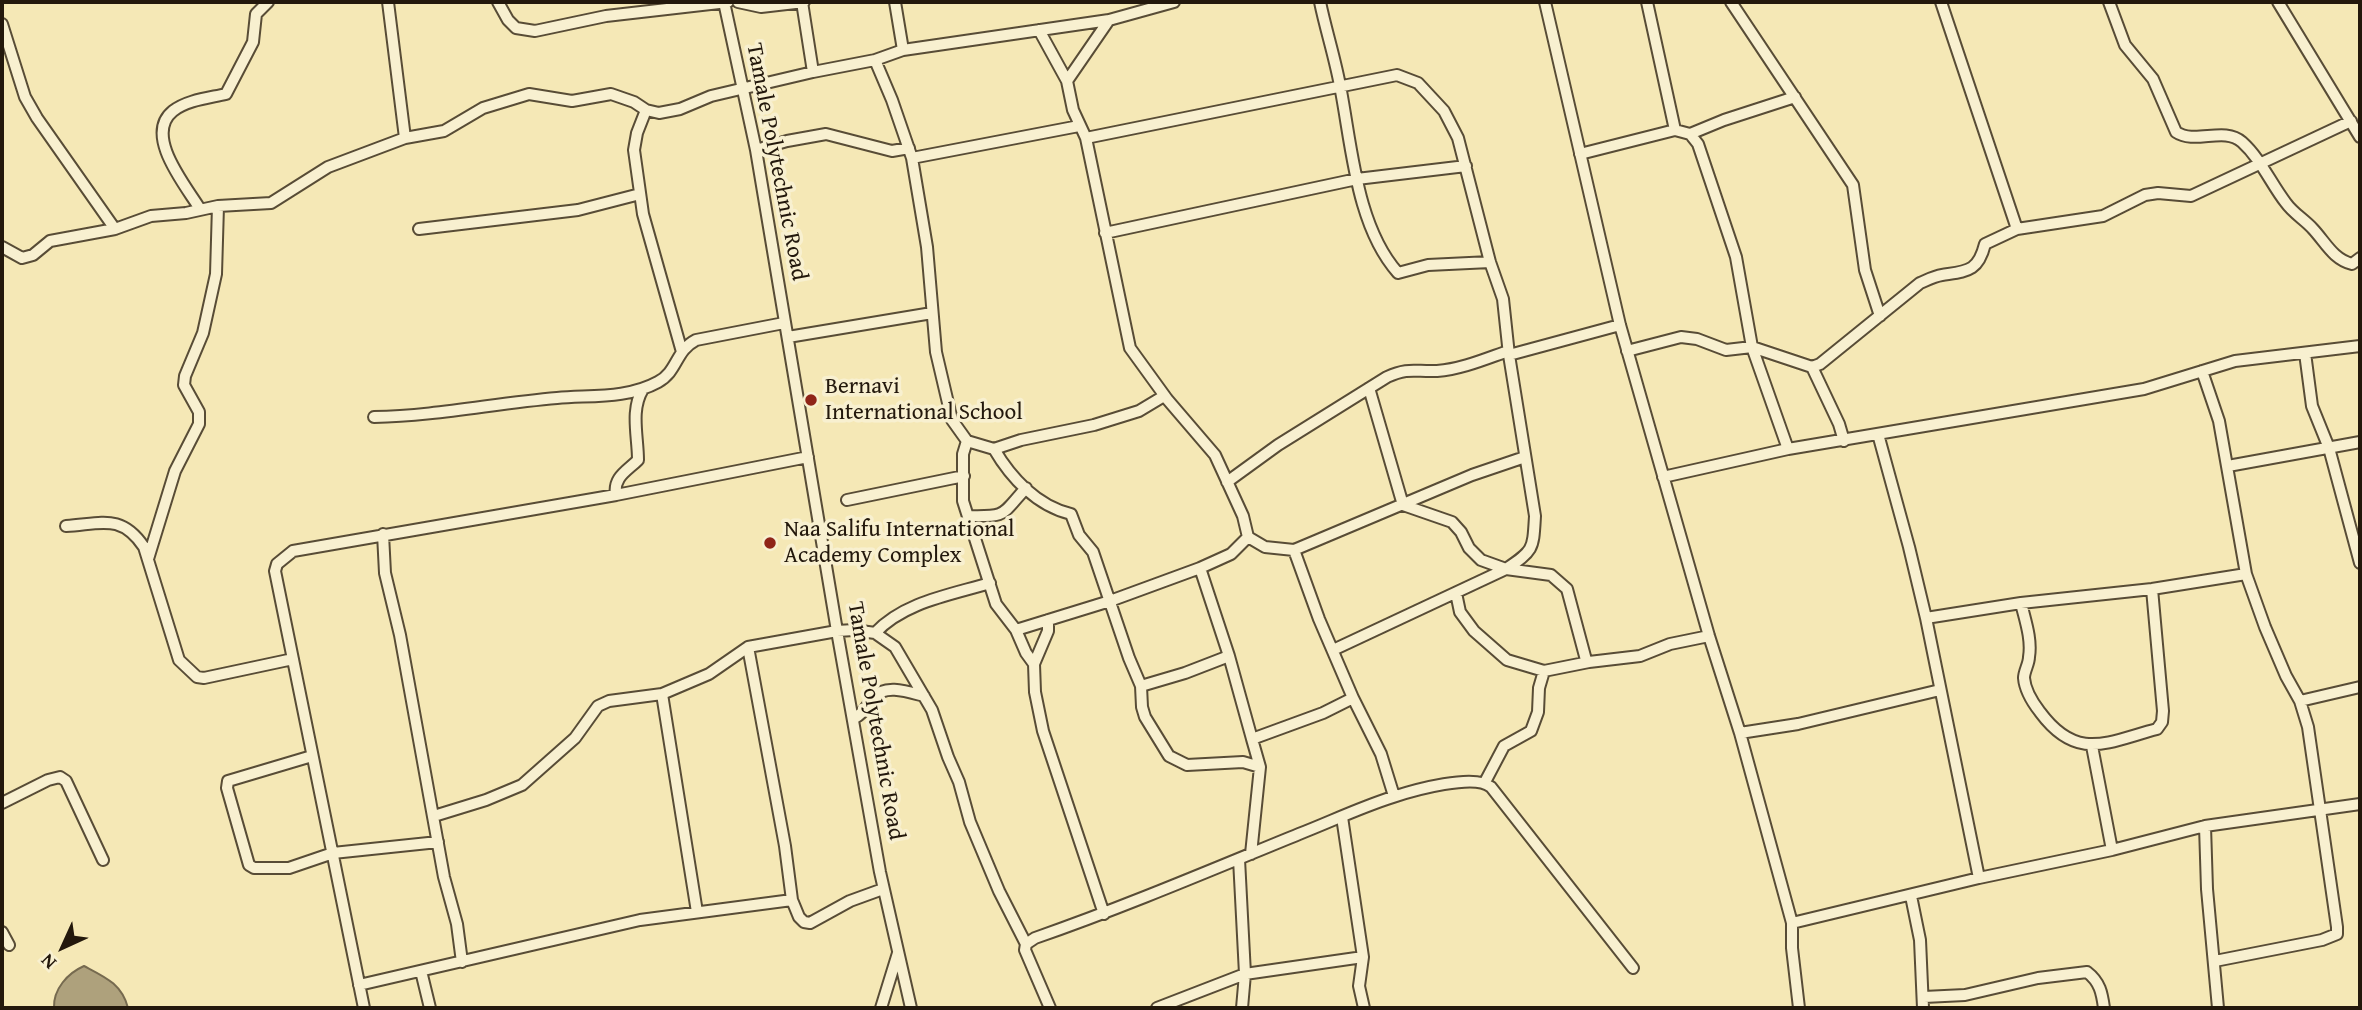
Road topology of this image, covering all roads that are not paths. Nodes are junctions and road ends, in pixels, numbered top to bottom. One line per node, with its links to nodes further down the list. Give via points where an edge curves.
1 (268, 2): 44 (street, via 256,15 253,42 226,94 175,110 163,129 164,150)
2 (388, 2): 34 (street)
3 (498, 2): 17 (street, via 516,28 535,31)
4 (603, 2): 17 (street)
5 (725, 2): 17 (street); 26 (street, Tamale Polytechnic Road)
6 (738, 2): 7 (street, via 761,7)
7 (802, 2): 23 (street)
8 (895, 2): 21 (street)
9 (1174, 2): 18 (street)
10 (1320, 2): 25 (street)
11 (1545, 2): 38 (street)
12 (1647, 2): 31 (street)
13 (1731, 2): 27 (street)
14 (1941, 2): 47 (street)
15 (2109, 2): 39 (street, via 2125,45 2153,79 2176,132 2183,137 2226,135 2240,140)
16 (2278, 2): 29 (street)
17 (606, 16)
18 (1109, 20): 20 (street); 24 (street)
19 (2, 24): 45 (street, via 37,118)
20 (1039, 30): 21 (street); 24 (street)
21 (903, 50): 22 (street)
22 (875, 60): 23 (street); 37 (street)
23 (813, 72): 26 (street)
24 (1067, 81): 30 (street)
25 (1341, 88): 35 (street); 40 (street, via 1396,75 1418,83 1444,111); 41 (street)
26 (742, 90): 28 (street, via 680,109); 36 (street, Tamale Polytechnic Road)
27 (1795, 97): 32 (street); 53 (street, via 1853,185 1866,270)
28 (646, 110): 34 (street, via 611,94 572,101 529,94 483,107 444,131); 42 (street, via 634,150)
29 (2351, 121): 33 (street); 39 (street)
30 (1079, 126): 35 (street); 37 (street)
31 (1675, 130): 32 (street); 38 (street)
32 (1690, 134): 57 (street, via 1698,144 1736,257)
33 (2360, 137)
34 (405, 138): 43 (street, via 328,167 271,203)
35 (1086, 138): 48 (street)
36 (755, 150): 37 (street, via 826,134); 54 (street, Tamale Polytechnic Road)
37 (910, 153): 52 (street, via 927,247)
38 (1580, 154): 55 (street)
39 (2260, 163): 47 (street, via 2192,196 2145,195 2103,216); 50 (street, via 2288,206 2339,261 2352,264)
40 (1466, 166): 41 (street); 51 (street)
41 (1357, 179): 48 (street); 51 (street, via 1375,237 1398,273 1428,265)
42 (640, 194): 46 (street, via 578,210); 60 (street)
43 (218, 206): 44 (street); 91 (street, via 216,274 203,333 184,384 199,412 199,424 175,471)
44 (200, 209): 45 (street, via 151,216)
45 (115, 229): 49 (street, via 50,240 22,258)
46 (419, 229)
47 (2017, 229): 53 (street, via 1985,244 1977,265 1920,283)
48 (1105, 233): 67 (street, via 1130,348)
49 (2, 247)
50 (2360, 258)
51 (1490, 262): 61 (street, via 1503,299)
52 (932, 313): 56 (street); 70 (street, via 952,420)
53 (1880, 316): 63 (street, via 1830,358)
54 (784, 323): 56 (street, Tamale Polytechnic Road); 60 (street, via 696,340)
55 (1619, 325): 59 (street); 61 (street)
56 (788, 337): 76 (street, Tamale Polytechnic Road)
57 (1752, 346): 59 (street, via 1726,350 1681,338); 63 (street); 75 (street)
58 (2360, 346): 62 (street)
59 (1627, 351): 80 (street)
60 (682, 352): 66 (street, via 671,372)
61 (1508, 353): 65 (street, via 1456,368 1401,371); 77 (street)
62 (2305, 353): 64 (street, via 2235,361); 73 (street, via 2312,406)
63 (1812, 366): 71 (street)
64 (2202, 372): 69 (street, via 2144,389); 78 (street)
65 (1369, 388): 81 (street); 85 (street)
66 (643, 389): 68 (street); 83 (street, via 636,408 638,460 616,480)
67 (1164, 396): 74 (street, via 1139,411); 81 (street, via 1215,455)
68 (374, 417)
69 (1878, 434): 71 (street); 101 (street)
70 (967, 441): 74 (street); 79 (street)
71 (1844, 441): 75 (street)
72 (2360, 442): 73 (street)
73 (2329, 448): 78 (street); 92 (street)
74 (994, 449): 82 (street, via 1006,470)
75 (1788, 449): 80 (street)
76 (808, 457): 83 (street); 103 (street, Tamale Polytechnic Road)
77 (1525, 457): 85 (street); 94 (street, via 1535,516 1534,539 1530,552)
78 (2228, 466): 95 (street)
79 (964, 476): 84 (street); 86 (street)
80 (1663, 477): 106 (street)
81 (1227, 482): 89 (street)
82 (1026, 488): 86 (street, via 1012,506 995,517); 99 (street, via 1049,506 1071,514 1079,535 1093,552)
83 (616, 495): 88 (street)
84 (847, 500)
85 (1403, 505): 90 (street); 94 (street, via 1452,522 1475,555)
86 (968, 516): 96 (street)
87 (66, 526): 91 (street, via 113,523 127,527)
88 (383, 534): 110 (street, via 293,551 277,564); 132 (street, via 385,573)
89 (1248, 537): 90 (street, via 1265,547); 93 (street, via 1231,554)
90 (1294, 550): 108 (street)
91 (148, 559): 110 (street, via 179,660 197,677)
92 (2360, 563)
93 (1200, 568): 99 (street); 109 (street)
94 (1506, 569): 98 (street); 111 (street, via 1551,575 1567,589)
95 (2246, 574): 97 (street); 120 (street)
96 (990, 583): 104 (street, via 1001,613); 105 (street, via 907,608)
97 (2152, 589): 100 (street); 124 (street, via 2162,722 2157,729)
98 (1456, 593): 108 (street); 113 (street, via 1460,612 1489,647 1507,660)
99 (1110, 601): 102 (street); 114 (street)
100 (2021, 603): 101 (street); 124 (street, via 2029,638 2024,678 2029,697 2067,739)
101 (1926, 618): 116 (street)
102 (1048, 620): 104 (street); 112 (street)
103 (837, 631): 105 (street); 107 (street); 121 (street, Tamale Polytechnic Road)
104 (1016, 631): 112 (street)
105 (875, 633): 118 (street, via 895,647)
106 (1709, 636): 111 (street, via 1640,656); 122 (street)
107 (748, 647): 117 (street, via 709,674); 144 (street)
108 (1333, 650): 119 (street)
109 (1229, 656): 114 (street); 123 (street)
110 (293, 659): 125 (street)
111 (1590, 662): 113 (street)
112 (1034, 664): 146 (street, via 1043,731)
113 (1544, 671): 127 (street, via 1531,731 1504,746)
114 (1141, 686): 126 (street, via 1145,717 1169,756 1187,765 1243,762)
115 (2360, 687): 120 (street)
116 (1940, 690): 122 (street); 141 (street)
117 (662, 694): 132 (street, via 598,706 575,738 522,785); 145 (street)
118 (924, 696): 121 (street, via 880,692 865,712); 149 (street, via 960,782 970,822)
119 (1353, 698): 123 (street); 128 (street, via 1381,754)
120 (2300, 701): 131 (street)
121 (853, 719): 142 (street, Tamale Polytechnic Road)
122 (1740, 733): 147 (street)
123 (1252, 739): 126 (street)
124 (2092, 746): 136 (street)
125 (313, 756): 137 (street); 137 (street, via 232,779 227,788 248,864 254,868 289,868)
126 (1260, 767): 138 (street)
127 (1485, 782): 128 (street, via 1455,782); 155 (street)
128 (1394, 796): 133 (street)
129 (2, 803): 140 (street, via 60,777)
130 (2360, 804): 131 (street)
131 (2321, 809): 134 (street); 153 (street, via 2337,934)
132 (434, 816): 135 (street)
133 (1342, 817): 138 (street); 152 (street)
134 (2204, 826): 136 (street); 153 (street)
135 (438, 842): 137 (street); 154 (street)
136 (2112, 850): 141 (street)
137 (333, 853): 158 (street)
138 (1251, 853): 139 (street)
139 (1239, 859): 146 (street); 157 (street)
140 (103, 860)
141 (1979, 878): 143 (street)
142 (883, 889): 144 (street, via 810,923 799,917); 151 (street, Tamale Polytechnic Road)
143 (1911, 896): 147 (street); 159 (street, via 1920,940)
144 (792, 900): 145 (street)
145 (697, 912): 154 (street, via 640,920)
146 (1104, 914): 149 (street)
147 (1792, 923): 168 (street)
148 (2, 932): 150 (street)
149 (1026, 944): 164 (street)
150 (9, 945)
151 (898, 950): 162 (street); 163 (street, Tamale Polytechnic Road)
152 (1363, 957): 157 (street); 167 (street, via 1359,986)
153 (2214, 961): 170 (street)
154 (462, 962): 156 (street)
155 (1633, 968)
156 (421, 971): 158 (street); 161 (street)
157 (1245, 974): 165 (street); 166 (street)
158 (359, 985): 160 (street)
159 (1923, 1002): 169 (street, via 2087,972 2095,978)
160 (364, 1008)
161 (430, 1008)
162 (881, 1008)
163 (911, 1008)
164 (1050, 1008)
165 (1157, 1008)
166 (1242, 1008)
167 (1364, 1008)
168 (1800, 1008)
169 (2104, 1008)
170 (2218, 1008)

